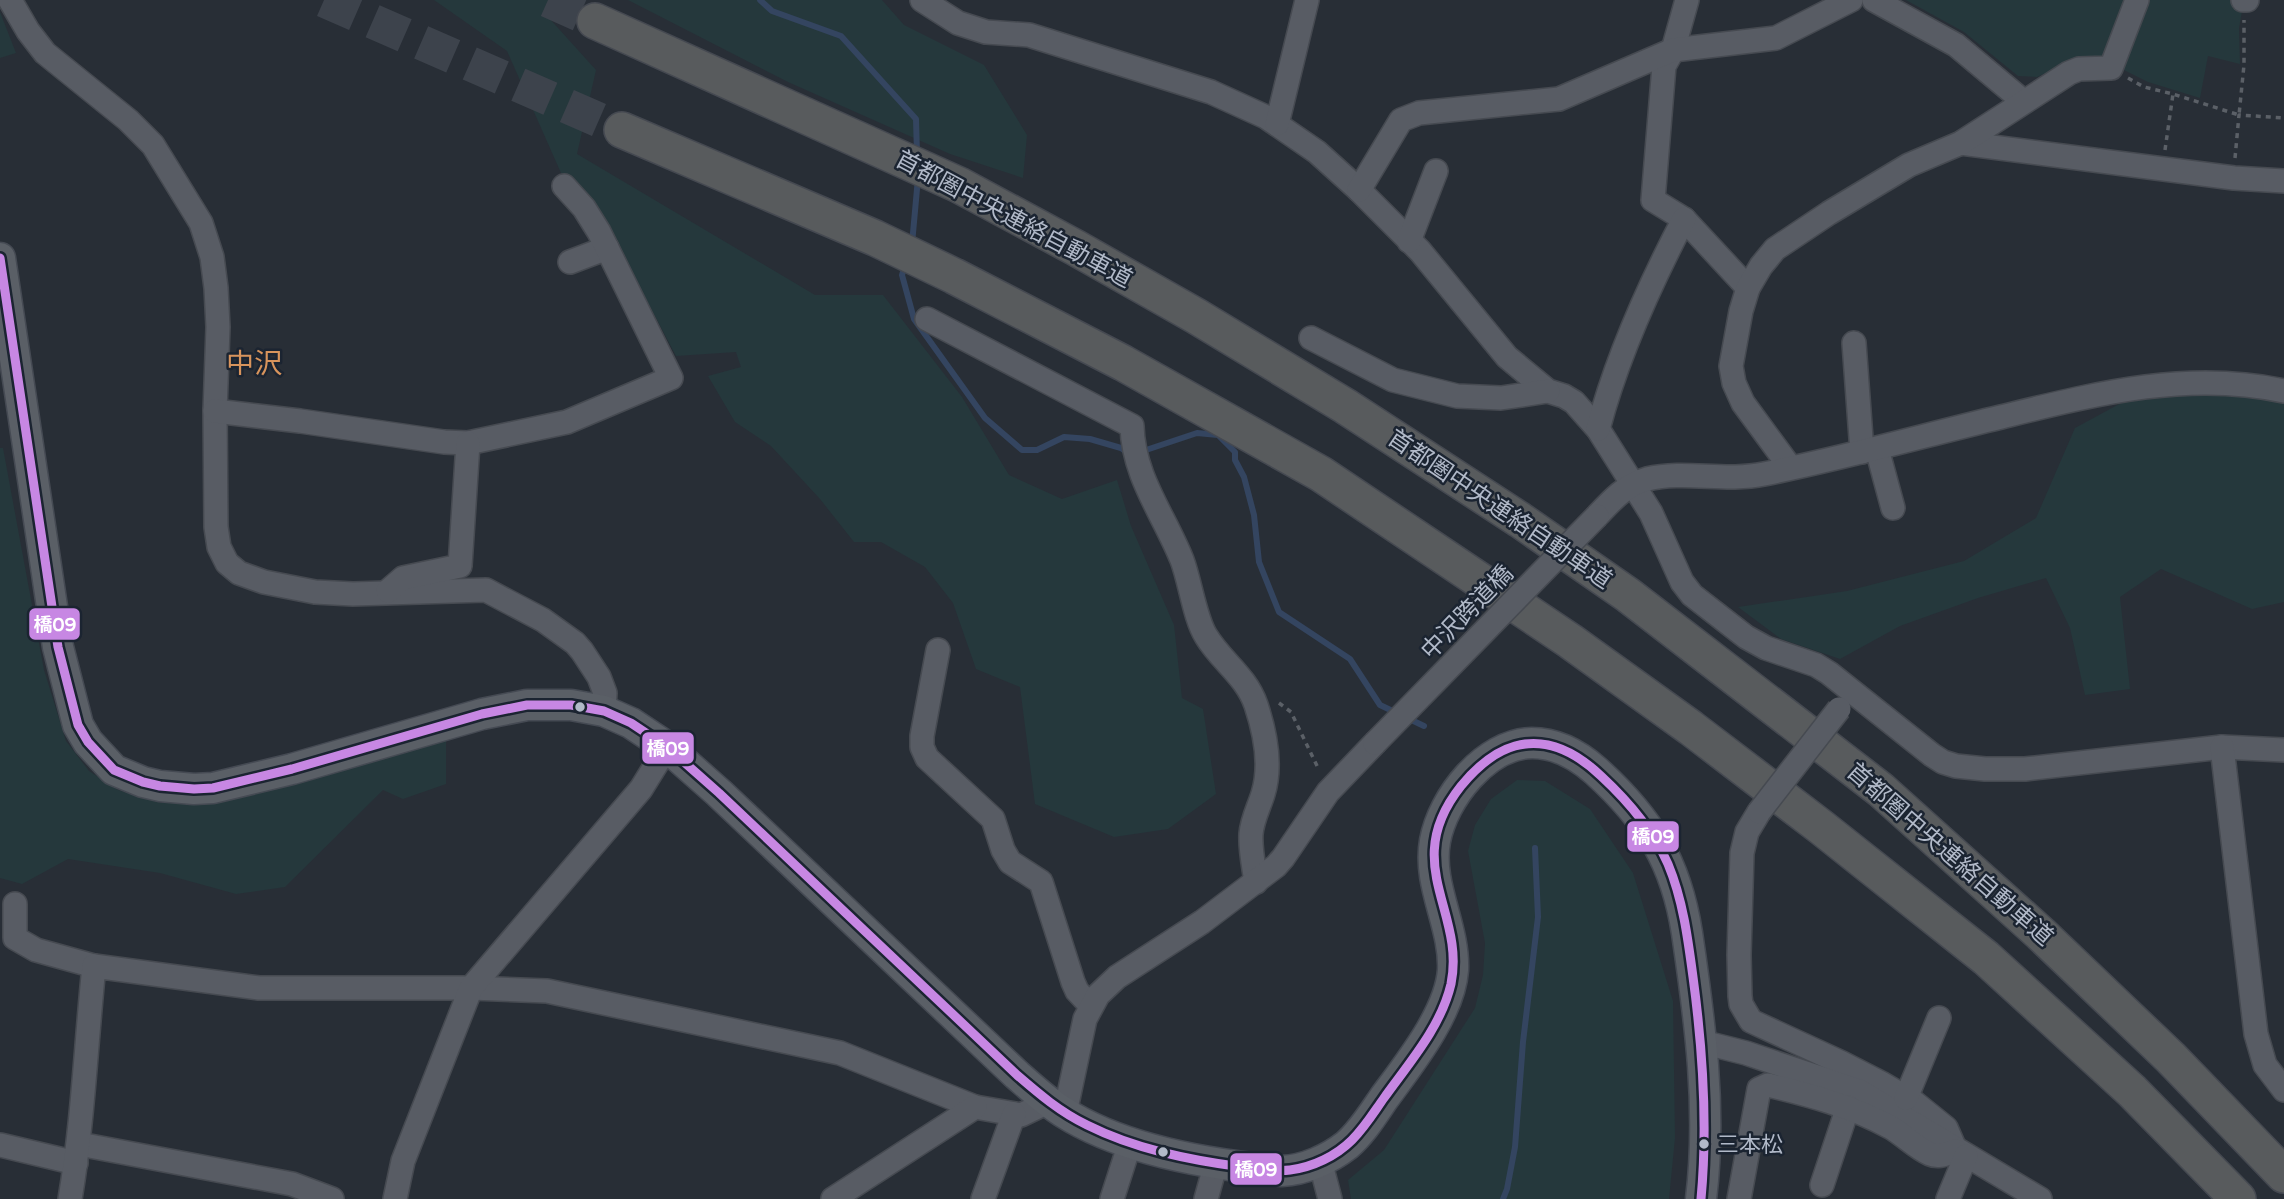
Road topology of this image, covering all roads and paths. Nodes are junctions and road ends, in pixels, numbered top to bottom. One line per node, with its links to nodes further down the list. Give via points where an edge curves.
1 (10, 0): 36 (street, via 45,53 153,145 201,223 216,288)
2 (922, 0): 16 (street, via 958,23 986,32 1029,35 1085,51 1211,92)
3 (1307, 0): 16 (street)
4 (1687, 0): 10 (street)
5 (1851, 0): 10 (street, via 1776,38)
6 (1874, 0): 13 (street, via 1956,45)
7 (2137, 0): 11 (street)
8 (2245, 0): 14 (path)
9 (595, 20): 71 (highway, 首都圏中央連絡自動車道, via 959,186 1196,316 1345,405 1520,520 1628,595 1881,790 2081,972)
10 (1673, 50): 24 (street, via 1559,99 1419,113 1401,120); 25 (street, via 1663,73 1653,200)
11 (2111, 68): 12 (path, via 2144,87); 13 (street, via 2079,69)
12 (2173, 94): 14 (path); 20 (path)
13 (2023, 101): 18 (street)
14 (2239, 115): 15 (path); 19 (path)
15 (2284, 118)
16 (1277, 124): 24 (street)
17 (622, 130): 85 (highway, via 954,276 1123,363 1321,474 1570,641 1821,827 1986,958 2132,1091)
18 (1961, 143): 20 (street); 30 (street, via 1909,164 1791,237 1768,257)
19 (2235, 158)
20 (2163, 169): 22 (street)
21 (1436, 171): 26 (street)
22 (2284, 181)
23 (564, 186): 27 (street, via 584,208)
24 (1359, 190): 26 (street)
25 (1684, 219): 30 (street); 37 (street, via 1631,332)
26 (1409, 241): 34 (street, via 1507,357)
27 (607, 248): 29 (street); 38 (street, via 671,378 567,422)
28 (0, 258): 47 (main road, via 58,647 78,725 114,770 160,786 213,788 527,705 571,705)
29 (570, 262)
30 (1748, 288): 40 (street, via 1733,347 1734,383 1755,421)
31 (927, 319): 45 (street, via 1132,426 1135,455 1182,560 1203,633)
32 (1311, 338): 34 (street, via 1393,380 1457,396 1501,398)
33 (1854, 343): 39 (street)
34 (1548, 391): 37 (street, via 1574,402)
35 (2284, 391): 39 (street, via 2221,383 2149,385)
36 (215, 411): 38 (street); 43 (street, via 216,527 228,563 239,573 264,582 315,592)
37 (1598, 429): 41 (street)
38 (468, 443): 43 (street, via 460,566 402,578)
39 (1870, 451): 40 (street); 42 (street)
40 (1790, 467): 41 (street, via 1740,478 1667,477)
41 (1633, 485): 46 (street, via 1692,595 1746,637 1829,673); 52 (street, 中沢跨道橋, bridge, via 1620,492 1328,792 1283,858)
42 (1893, 508)
43 (386, 593): 47 (street, via 480,589 543,620 575,643 588,659 606,693)
44 (938, 650): 56 (street, via 922,747 927,758 993,819 1010,862 1041,882 1073,982)
45 (1249, 689): 51 (path, via 1266,694 1291,712); 52 (street, via 1268,755 1264,792 1250,837)
46 (1847, 701): 49 (street, via 1956,766 2025,769); 60 (street, bridge, via 1747,832 1742,853 1740,996 1751,1021)
47 (604, 712): 48 (main road)
48 (667, 747): 55 (street, via 641,789); 63 (main road)
49 (2222, 747): 50 (street); 59 (street, via 2256,1034 2265,1065)
50 (2284, 750)
51 (1323, 779)
52 (1256, 882): 56 (street, 中沢跨道橋, via 1117,977)
53 (15, 904): 54 (street, via 15,938 36,950)
54 (94, 966): 55 (street, via 259,988); 68 (street)
55 (471, 988): 61 (street, via 547,991 840,1053); 75 (street, via 402,1161)
56 (1091, 1006): 63 (street)
57 (1939, 1018): 60 (street)
58 (1702, 1042): 67 (street, via 1746,1052 1859,1091); 69 (main road, via 1682,907 1652,831 1616,790 1566,750 1531,743 1512,747 1467,779 1438,830 1434,871 1453,967 1442,1007 1361,1130 1343,1148); 81 (main road, via 1705,1121)
59 (2284, 1090)
60 (1906, 1098): 67 (street, via 1946,1128)
61 (975, 1107): 64 (street); 76 (street)
62 (1848, 1107): 67 (street, via 1892,1128 1929,1154); 72 (street); 82 (street, via 1762,1086)
63 (1056, 1108): 64 (street); 65 (main road)
64 (1014, 1114): 77 (street)
65 (1130, 1143): 70 (main road); 78 (street)
66 (0, 1145): 68 (street)
67 (1961, 1153): 83 (street); 84 (street)
68 (77, 1154): 73 (street); 74 (street, via 292,1184)
69 (1320, 1161): 70 (main road, via 1291,1171); 80 (street)
70 (1216, 1163): 79 (street)
71 (2284, 1175)
72 (1822, 1185)
73 (70, 1199)
74 (332, 1199)
75 (395, 1199)
76 (833, 1199)
77 (983, 1199)
78 (1112, 1199)
79 (1206, 1199)
80 (1330, 1199)
81 (1701, 1199)
82 (1739, 1199)
83 (1948, 1199)
84 (2040, 1199)
85 (2238, 1199)

